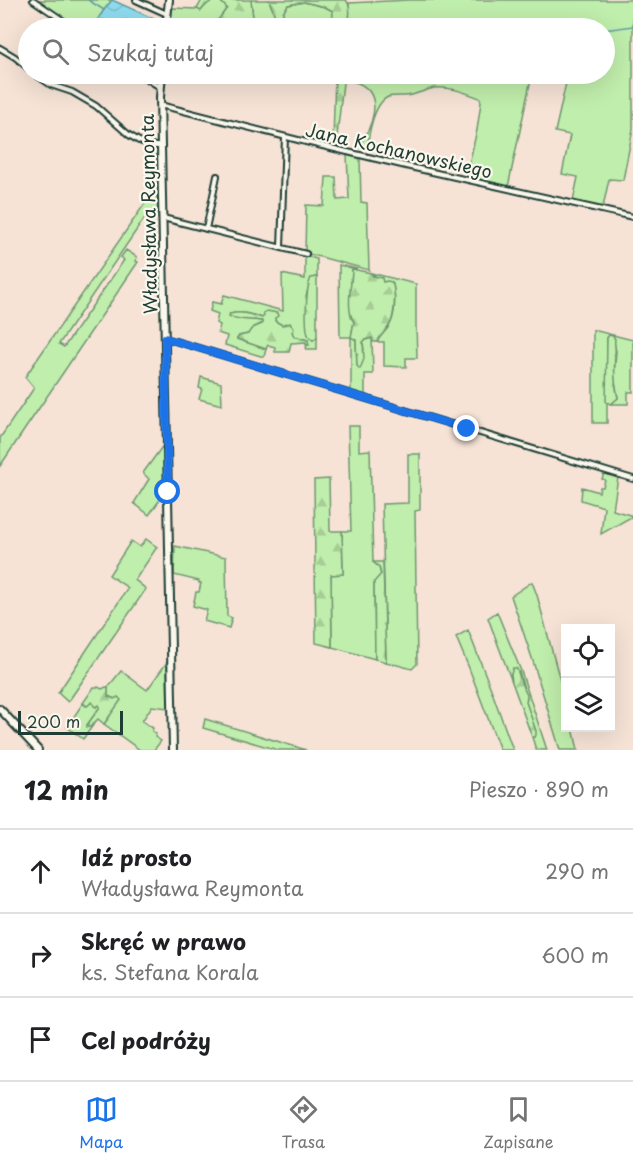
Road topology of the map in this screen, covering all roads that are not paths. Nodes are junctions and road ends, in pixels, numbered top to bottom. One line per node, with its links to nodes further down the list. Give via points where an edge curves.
1 (33, 0): 5 (street)
2 (136, 0): 4 (street)
3 (169, 0): 4 (street)
4 (168, 15): 6 (street)
5 (59, 18)
6 (168, 18)
7 (0, 48): 8 (street)
8 (18, 60)
9 (50, 84): 15 (street, via 96,106 139,141)
10 (156, 84): 12 (street)
11 (161, 84): 12 (street, Władysława Reymonta)
12 (161, 87): 13 (street, Władysława Reymonta)
13 (160, 105): 14 (street, Jana Kochanowskiego); 15 (street, Władysława Reymonta)
14 (285, 137): 17 (street, Jana Kochanowskiego); 20 (street)
15 (161, 146): 18 (street, Władysława Reymonta)
16 (217, 176): 19 (street)
17 (633, 217)
18 (162, 218): 19 (street); 22 (street, Władysława Reymonta)
19 (206, 229): 20 (street)
20 (280, 247): 21 (street)
21 (306, 254)
22 (165, 338): 23 (street); 26 (street, Władysława Reymonta)
23 (633, 479)
24 (0, 710): 25 (street)
25 (38, 750)
26 (173, 750)

